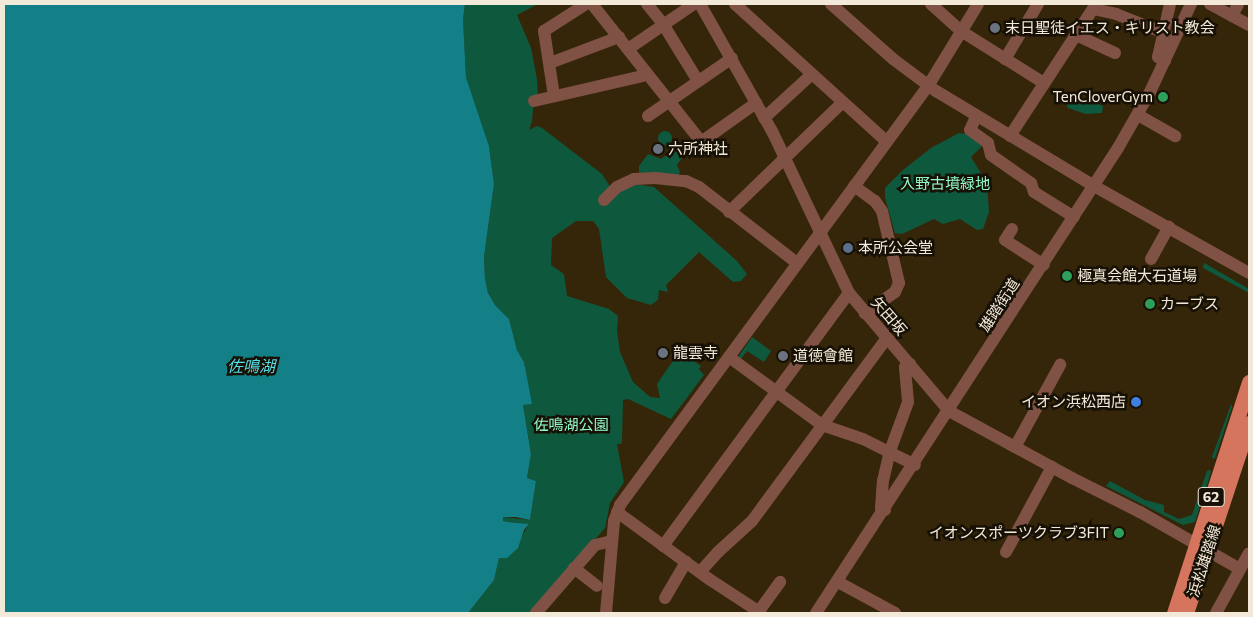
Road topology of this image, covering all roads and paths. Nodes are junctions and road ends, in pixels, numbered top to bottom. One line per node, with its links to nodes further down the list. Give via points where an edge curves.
1 (586, 4): 28 (street, via 544,31)
2 (592, 4): 22 (street)
3 (647, 4): 17 (street)
4 (694, 4): 17 (street)
5 (700, 4): 25 (street, 矢田坂)
6 (735, 4): 30 (street)
7 (831, 4): 33 (street)
8 (931, 4): 19 (street)
9 (978, 4): 19 (street)
10 (1038, 4): 26 (street)
11 (1170, 4): 15 (street); 20 (street)
12 (1210, 4): 16 (street)
13 (1238, 4): 16 (street)
14 (1094, 6): 20 (street); 21 (street)
15 (1189, 8): 27 (street, 雄踏街道)
16 (1232, 16): 18 (street)
17 (663, 24): 23 (street); 31 (street)
18 (1249, 26)
19 (961, 31): 26 (street); 33 (street)
20 (1164, 33): 27 (street, via 1158,57)
21 (1076, 35): 24 (street); 32 (street)
22 (619, 37): 23 (street); 28 (street)
23 (628, 49): 29 (street)
24 (1115, 53)
25 (732, 58): 31 (street); 38 (street, 矢田坂)
26 (1005, 59): 32 (street)
27 (1165, 61): 39 (street, 雄踏街道)
28 (550, 63): 34 (street)
29 (646, 73): 34 (street); 36 (street)
30 (812, 74): 37 (street); 42 (street)
31 (698, 81): 36 (street)
32 (1044, 83): 43 (street)
33 (928, 86): 41 (street); 45 (street)
34 (554, 96): 35 (street)
35 (534, 101)
36 (668, 102): 38 (street, via 699,139 704,140); 40 (street)
37 (843, 102): 45 (street); 46 (street)
38 (756, 103): 42 (street, 矢田坂)
39 (1138, 115): 44 (street); 48 (street, 雄踏街道)
40 (648, 116)
41 (976, 117): 43 (street); 51 (street, via 970,130 988,143 991,155 1031,183 1034,192)
42 (764, 118): 46 (street, 矢田坂)
43 (1010, 136): 48 (street)
44 (1175, 136)
45 (887, 142): 47 (street)
46 (785, 157): 50 (street); 54 (street, 矢田坂)
47 (854, 186): 54 (street); 60 (street, via 875,201 882,211 899,283 895,292)
48 (1094, 186): 51 (street, 雄踏街道); 52 (street)
49 (604, 200): 50 (street, via 617,187 634,179 686,181 699,187)
50 (729, 212): 56 (street)
51 (1074, 218): 57 (street, 雄踏街道)
52 (1168, 227): 55 (street); 58 (street)
53 (1012, 229): 57 (street, via 1005,240)
54 (820, 232): 56 (street); 59 (street, 矢田坂)
55 (1151, 259)
56 (797, 263): 62 (street)
57 (1044, 265): 67 (street, 雄踏街道)
58 (1249, 273)
59 (849, 293): 60 (street, 矢田坂); 66 (street)
60 (865, 312): 61 (street, 矢田坂)
61 (887, 338): 63 (street, 矢田坂); 69 (street)
62 (729, 357): 66 (street); 75 (street)
63 (910, 364): 67 (street, 矢田坂); 71 (street, via 905,367 908,402)
64 (1060, 365): 70 (street)
65 (1249, 382): 78 (main road, 浜松雄踏線 / 62)
66 (777, 392): 69 (street); 77 (street)
67 (950, 411): 70 (street); 72 (street, 雄踏街道)
68 (1249, 423): 78 (main road, 浜松雄踏線 / 62)
69 (822, 425): 71 (street); 83 (street, via 752,521)
70 (1015, 447): 73 (street)
71 (890, 451): 72 (street); 74 (street, via 881,493 881,508)
72 (915, 465): 74 (street, 雄踏街道)
73 (1052, 467): 78 (street); 79 (street)
74 (885, 510): 86 (street, 雄踏街道)
75 (617, 512): 76 (street); 77 (street)
76 (612, 542): 82 (street, via 595,545); 91 (street)
77 (663, 546): 81 (street)
78 (1202, 547): 84 (street); 94 (main road, 浜松雄踏線 / 62); 95 (main road, 浜松雄踏線 / 62)
79 (1006, 552)
80 (1249, 554): 84 (street)
81 (686, 562): 83 (street); 88 (street)
82 (574, 568): 87 (street); 90 (street)
83 (700, 572): 89 (street)
84 (1243, 572): 96 (street)
85 (780, 582): 89 (street)
86 (838, 582): 92 (street, 雄踏街道); 93 (street)
87 (597, 586)
88 (665, 598)
89 (754, 611)
90 (536, 613)
91 (606, 613)
92 (816, 613)
93 (895, 613)
94 (1174, 613)
95 (1186, 613)
96 (1216, 613)

